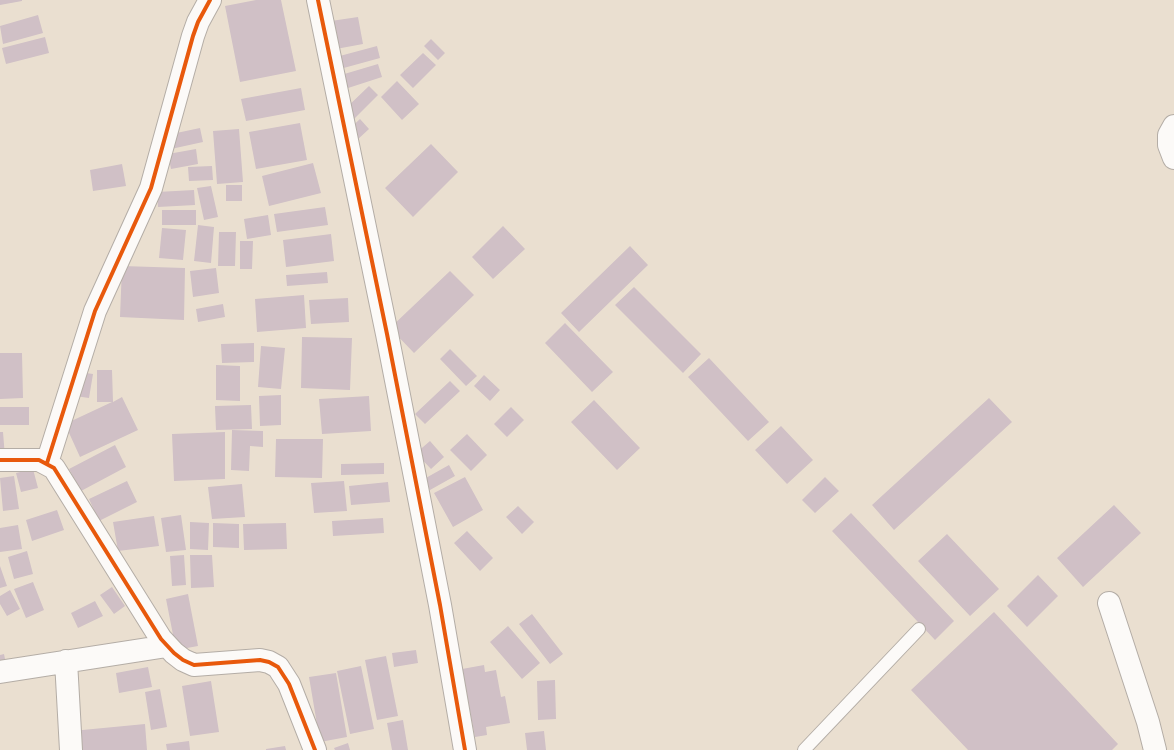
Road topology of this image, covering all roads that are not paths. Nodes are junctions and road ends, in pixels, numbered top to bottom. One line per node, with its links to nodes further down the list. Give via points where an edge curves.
1 (210, 0): 6 (street, via 193,36 151,188 95,311)
2 (318, 0): 14 (street, via 386,327 440,605)
3 (1174, 126): 4 (street, via 1169,135 1169,145)
4 (1174, 158)
5 (0, 460): 6 (street, via 26,459)
6 (47, 463): 9 (street, via 62,478)
7 (1109, 603): 16 (street)
8 (919, 629): 15 (lane)
9 (166, 646): 10 (street); 13 (street, via 183,660 194,665 260,660 278,667 289,684)
10 (66, 661): 11 (street); 12 (street)
11 (0, 672)
12 (70, 750)
13 (315, 750)
14 (465, 750)
15 (804, 750)
16 (1155, 750)

